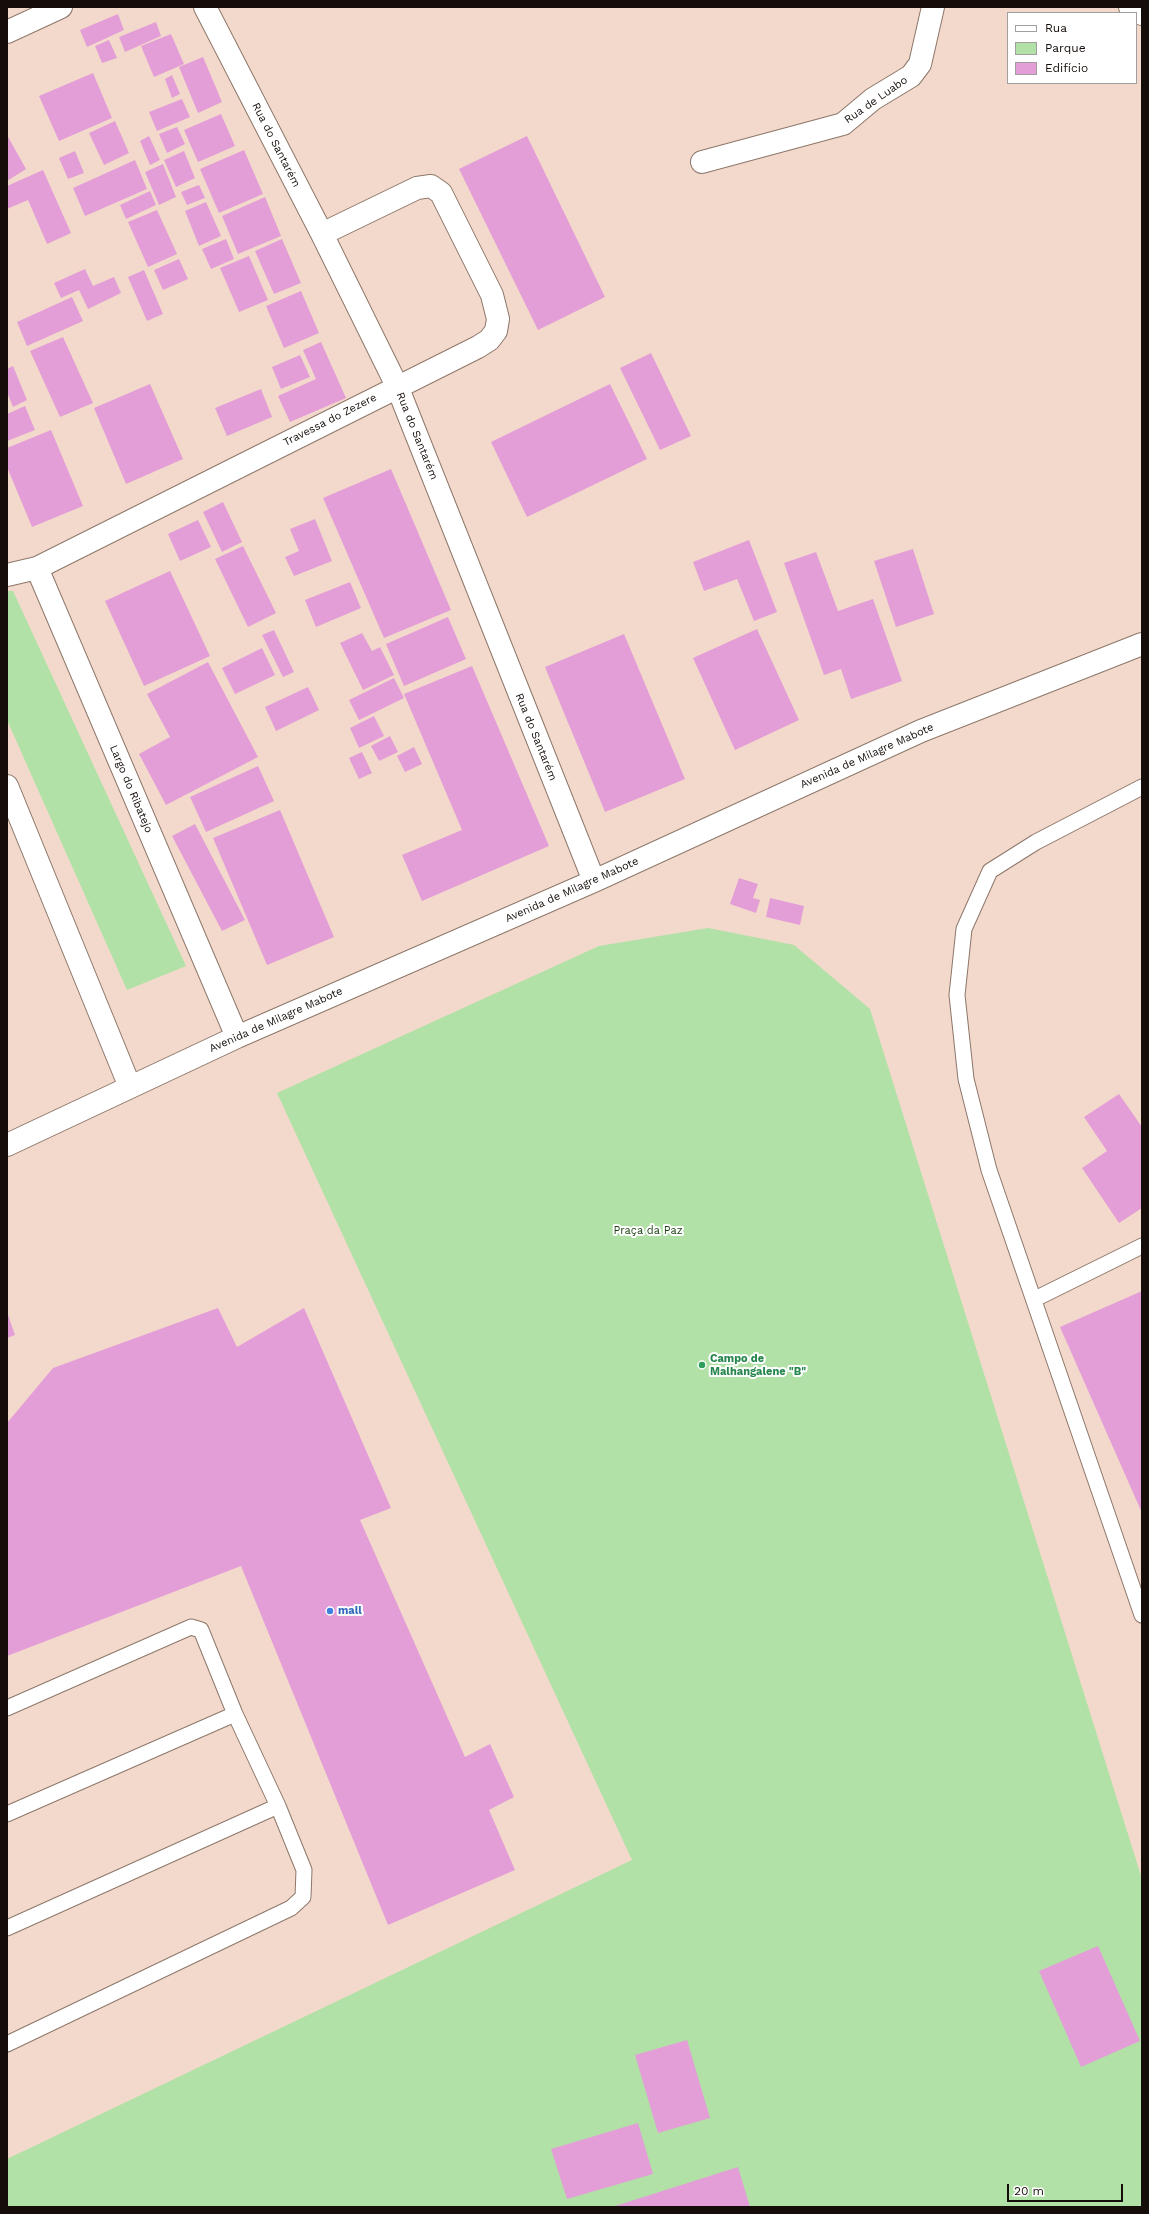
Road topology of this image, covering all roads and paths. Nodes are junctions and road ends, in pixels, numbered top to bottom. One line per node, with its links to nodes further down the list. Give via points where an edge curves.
1 (62, 7): 6 (street)
2 (205, 7): 8 (street, Rua do Santarém)
3 (933, 7): 7 (street, Rua de Luabo, via 920,64 916,70 843,124)
4 (1130, 7): 5 (street)
5 (1142, 14)
6 (7, 32)
7 (702, 162)
8 (322, 234): 9 (street, Rua do Santarém); 9 (street, Travessa do Zezere, via 417,188 431,186 441,193 489,288 498,319 496,331 489,340)
9 (397, 386): 10 (street, Travessa do Zezere); 15 (street, Rua do Santarém)
10 (37, 568): 11 (street); 16 (street, Largo do Ribatejo)
11 (7, 575)
12 (1142, 644): 15 (street, Avenida de Milagre Mabote, via 921,731)
13 (7, 786): 17 (street)
14 (1142, 787): 20 (lane, via 1036,842 990,871 964,929 957,995 966,1079 989,1170)
15 (594, 881): 16 (street, Avenida de Milagre Mabote)
16 (237, 1037): 17 (street, Avenida de Milagre Mabote)
17 (130, 1087): 18 (street, Avenida de Milagre Mabote)
18 (7, 1145)
19 (1142, 1246): 20 (lane)
20 (1035, 1299): 21 (lane)
21 (1142, 1615)
22 (7, 1708): 23 (lane, via 192,1627 201,1630)
23 (234, 1714): 24 (lane); 25 (lane)
24 (278, 1806): 26 (lane); 27 (lane, via 304,1870 303,1897 291,1908)
25 (7, 1814)
26 (7, 1928)
27 (7, 2044)

